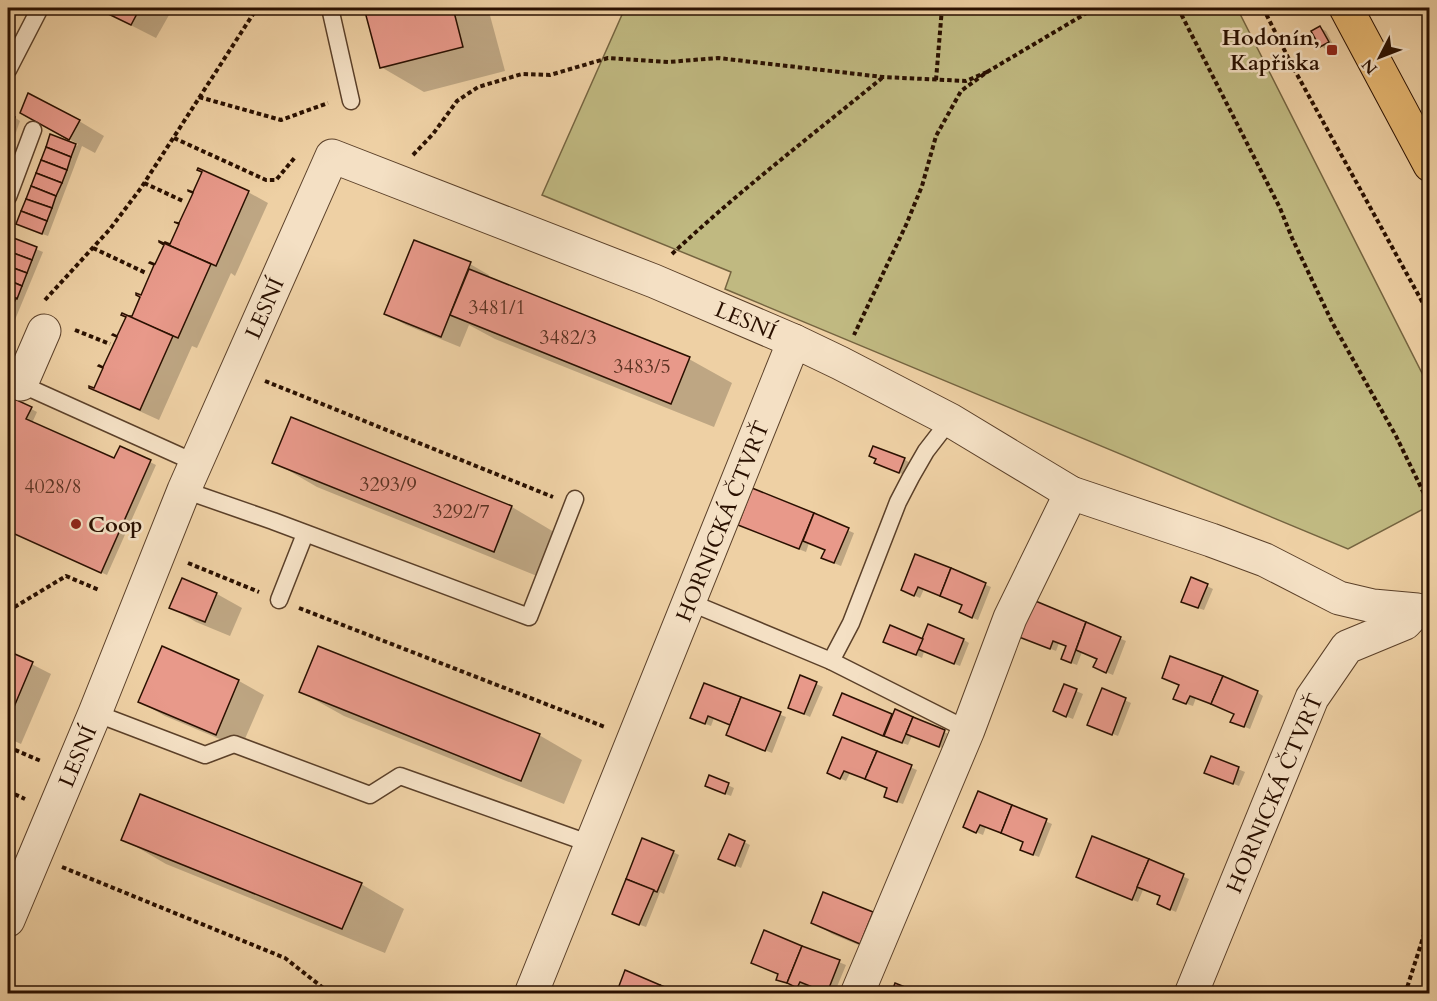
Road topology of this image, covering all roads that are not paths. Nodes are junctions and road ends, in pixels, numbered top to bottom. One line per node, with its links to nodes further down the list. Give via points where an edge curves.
1 (40, 8): 4 (lane)
2 (330, 8): 5 (lane)
3 (1346, 8): 7 (main road)
4 (8, 70)
5 (351, 101)
6 (33, 130): 8 (lane)
7 (1430, 165)
8 (8, 197)
9 (41, 318): 11 (street)
10 (794, 341): 12 (street); 13 (street, LESNÍ, via 654,280 332,156); 19 (street, HORNICKÁ ČTVRŤ)
11 (14, 381): 13 (lane)
12 (950, 420): 14 (street); 22 (lane, via 910,477 851,623)
13 (190, 477): 16 (lane); 23 (street, LESNÍ)
14 (1071, 493): 17 (street, via 1265,560); 24 (street, via 1010,618)
15 (574, 502): 16 (lane, via 529,617)
16 (305, 534): 18 (lane)
17 (1339, 598): 20 (street, via 1373,606); 21 (street)
18 (279, 600)
19 (689, 602): 22 (lane); 25 (street, HORNICKÁ ČTVRŤ)
20 (1423, 609): 21 (street, via 1406,623)
21 (1347, 647): 29 (street, HORNICKÁ ČTVRŤ, via 1312,698)
22 (831, 661): 24 (lane)
23 (95, 713): 25 (lane, via 205,755 234,744 370,795 400,776); 26 (street, LESNÍ)
24 (968, 730): 28 (street)
25 (591, 844): 27 (street, HORNICKÁ ČTVRŤ)
26 (8, 921)
27 (531, 993)
28 (857, 993)
29 (1191, 993)

